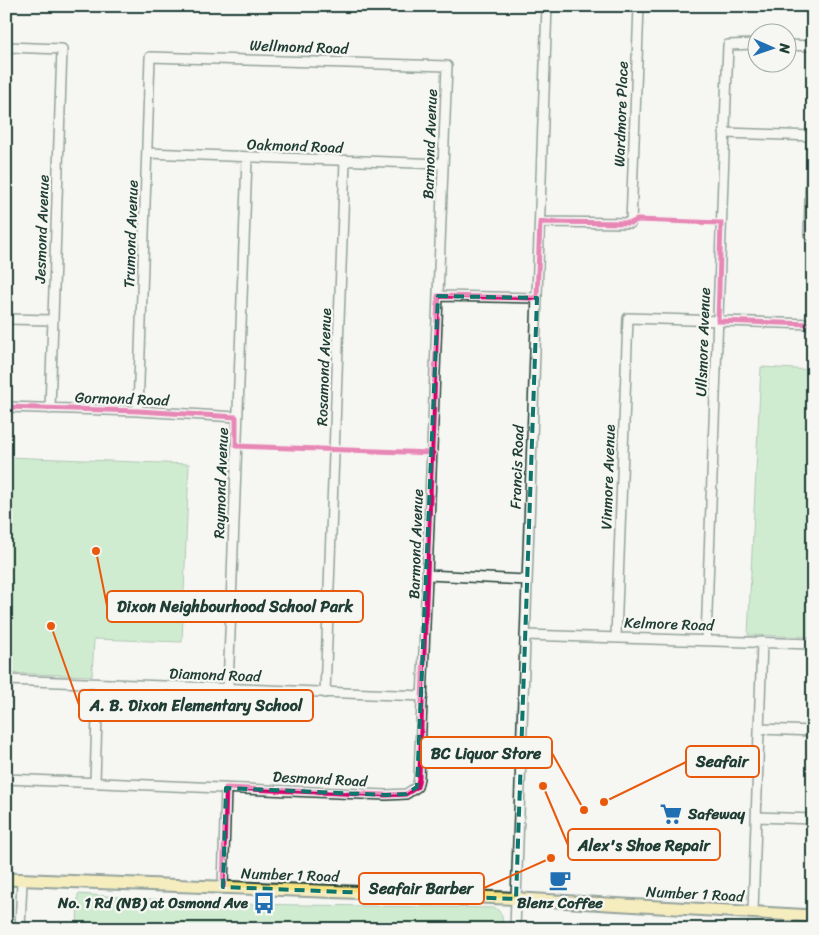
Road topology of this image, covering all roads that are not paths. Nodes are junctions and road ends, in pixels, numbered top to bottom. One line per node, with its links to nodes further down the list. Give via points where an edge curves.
1 (547, 6): 15 (street, Francis Road)
2 (639, 6): 15 (street, Wardmore Place, via 631,223)
3 (746, 44): 9 (street, Ullsmore Avenue, via 728,45)
4 (796, 45): 5 (street)
5 (813, 46)
6 (6, 47): 20 (street, Jesmond Avenue, via 62,49)
7 (150, 57): 8 (street, Wellmond Road); 11 (street, Trumond Avenue)
8 (447, 66): 14 (street, Barmond Avenue)
9 (724, 133): 10 (street); 21 (street, Ullsmore Avenue)
10 (813, 136): 16 (street, via 809,235)
11 (147, 153): 12 (street, Oakmond Road); 25 (street, Trumond Avenue)
12 (247, 159): 13 (street, Oakmond Road); 26 (street, Raymond Avenue)
13 (345, 161): 14 (street, Oakmond Road); 37 (street, Rosamond Avenue)
14 (443, 164): 17 (street, Barmond Avenue)
15 (540, 222): 18 (street, Francis Road)
16 (813, 235)
17 (438, 296): 18 (street); 27 (street, Barmond Avenue)
18 (538, 298): 28 (street, Francis Road)
19 (6, 319): 20 (street)
20 (52, 320): 24 (street, Jesmond Avenue)
21 (718, 321): 22 (street); 30 (street, Vinmore Avenue, via 628,318); 31 (street, Ullsmore Avenue)
22 (813, 324)
23 (6, 408): 24 (street, Gormond Road)
24 (50, 409): 25 (street, Gormond Road)
25 (138, 411): 26 (street, Gormond Road)
26 (236, 417): 36 (street, Raymond Avenue)
27 (428, 575): 28 (street); 38 (street, Barmond Avenue)
28 (526, 580): 29 (street, Francis Road)
29 (525, 635): 30 (street, Kelmore Road); 50 (street, Francis Road)
30 (616, 636): 31 (street, Kelmore Road)
31 (706, 639): 32 (street, Kelmore Road)
32 (762, 642): 33 (street, Kelmore Road); 39 (street)
33 (813, 644)
34 (6, 680): 35 (street, Diamond Road)
35 (98, 684): 36 (street, Diamond Road); 42 (street)
36 (228, 689): 37 (street, Diamond Road)
37 (325, 693): 38 (street, Diamond Road)
38 (423, 696): 44 (street, Barmond Avenue, via 419,778)
39 (760, 729): 40 (street); 45 (street)
40 (813, 731)
41 (6, 779): 42 (street, Desmond Road)
42 (95, 782): 43 (street, Desmond Road)
43 (226, 788): 44 (street, Desmond Road, via 386,795); 49 (street)
44 (412, 792)
45 (757, 817): 46 (street); 51 (street)
46 (813, 819)
47 (6, 879): 48 (main road, Number 1 Road)
48 (22, 880): 49 (main road, Number 1 Road); 53 (street)
49 (223, 887): 50 (main road, Number 1 Road)
50 (516, 899): 51 (main road, Number 1 Road); 54 (street, Francis Road)
51 (753, 912): 52 (main road, Number 1 Road)
52 (813, 916)
53 (20, 929)
54 (515, 929)

